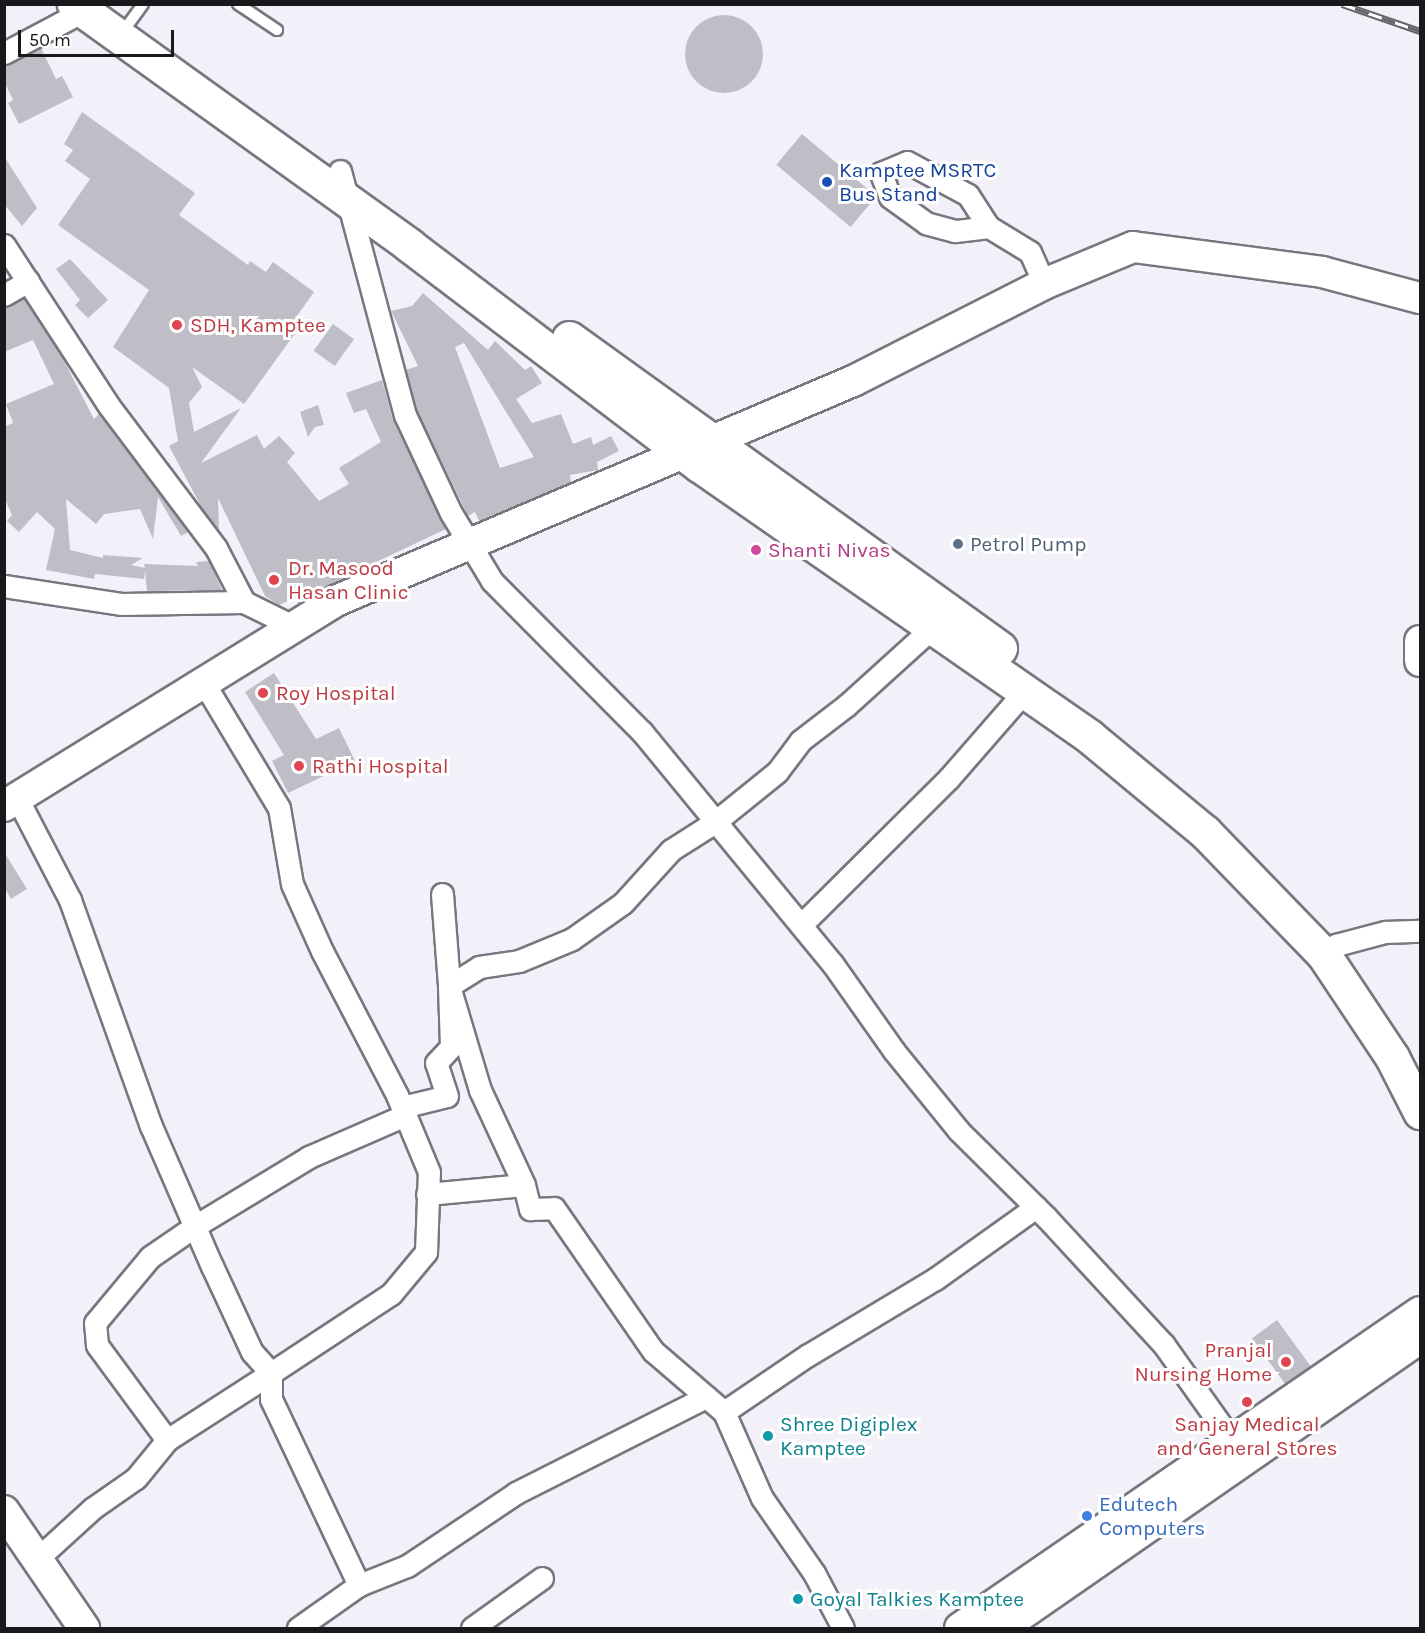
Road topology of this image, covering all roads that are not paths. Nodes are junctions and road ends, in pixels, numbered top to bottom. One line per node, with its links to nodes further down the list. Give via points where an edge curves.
1 (238, 4): 3 (lane)
2 (106, 9): 4 (street); 5 (highway); 6 (highway)
3 (277, 30)
4 (4, 53)
5 (340, 171): 6 (street); 13 (highway)
6 (348, 202): 13 (highway); 14 (street, via 405,415)
7 (989, 227): 7 (street, via 955,231 926,223 890,197 880,173 907,162 933,174 968,195); 10 (street, via 1030,252)
8 (4, 244): 9 (street)
9 (28, 281): 11 (street); 17 (street, via 109,406 216,548)
10 (1044, 284): 12 (street, via 1133,248 1322,272); 13 (street, via 853,381)
11 (4, 295)
12 (1420, 298)
13 (697, 447): 14 (street); 15 (highway)
14 (468, 544): 18 (street, via 338,600); 26 (street, via 492,581 642,732)
15 (893, 584): 19 (highway); 20 (highway)
16 (4, 586): 17 (street, via 121,604)
17 (244, 602): 18 (street)
18 (296, 627): 23 (street)
19 (933, 627): 20 (highway); 26 (street, via 847,705 800,741 777,772)
20 (965, 635): 24 (highway); 30 (highway, via 1215,812)
21 (1420, 641): 22 (street)
22 (1420, 661)
23 (204, 683): 25 (street); 33 (street, via 279,808 292,884)
24 (1025, 691): 28 (street, via 949,778); 30 (highway, via 1090,737 1205,832)
25 (10, 802): 38 (street, via 70,900 147,1116)
26 (715, 822): 28 (street); 31 (street, via 671,850 623,903 572,939 519,961 479,967)
27 (442, 894): 31 (street)
28 (801, 925): 37 (street, via 959,1131)
29 (1420, 931): 30 (street, via 1385,932)
30 (1330, 950): 32 (highway, via 1368,981); 34 (highway)
31 (449, 986): 33 (street, via 451,1047 436,1063 447,1096); 35 (street, via 480,1090)
32 (1420, 1072)
33 (404, 1111): 36 (street, via 429,1172); 38 (street, via 309,1157)
34 (1420, 1112)
35 (524, 1185): 36 (street); 42 (street, via 530,1209 554,1208 653,1351)
36 (427, 1194): 41 (street, via 426,1252 391,1294)
37 (1036, 1207): 43 (street, via 934,1279); 45 (street, via 1164,1344)
38 (195, 1226): 41 (street, via 252,1352); 44 (street, via 150,1257 95,1323 97,1345)
39 (1420, 1312): 45 (street)
40 (1420, 1338): 55 (street)
41 (271, 1373): 44 (street); 49 (street, via 271,1399)
42 (706, 1397): 43 (street); 49 (street, via 516,1494 406,1566)
43 (723, 1412): 53 (street, via 762,1498 814,1573)
44 (167, 1440): 47 (street, via 136,1478 93,1508)
45 (1233, 1442): 54 (street)
46 (4, 1511): 47 (street)
47 (37, 1559): 50 (street)
48 (542, 1578): 52 (street)
49 (359, 1586): 51 (street)
50 (84, 1629)
51 (298, 1629)
52 (472, 1629)
53 (843, 1629)
54 (960, 1629)
55 (1002, 1629)

